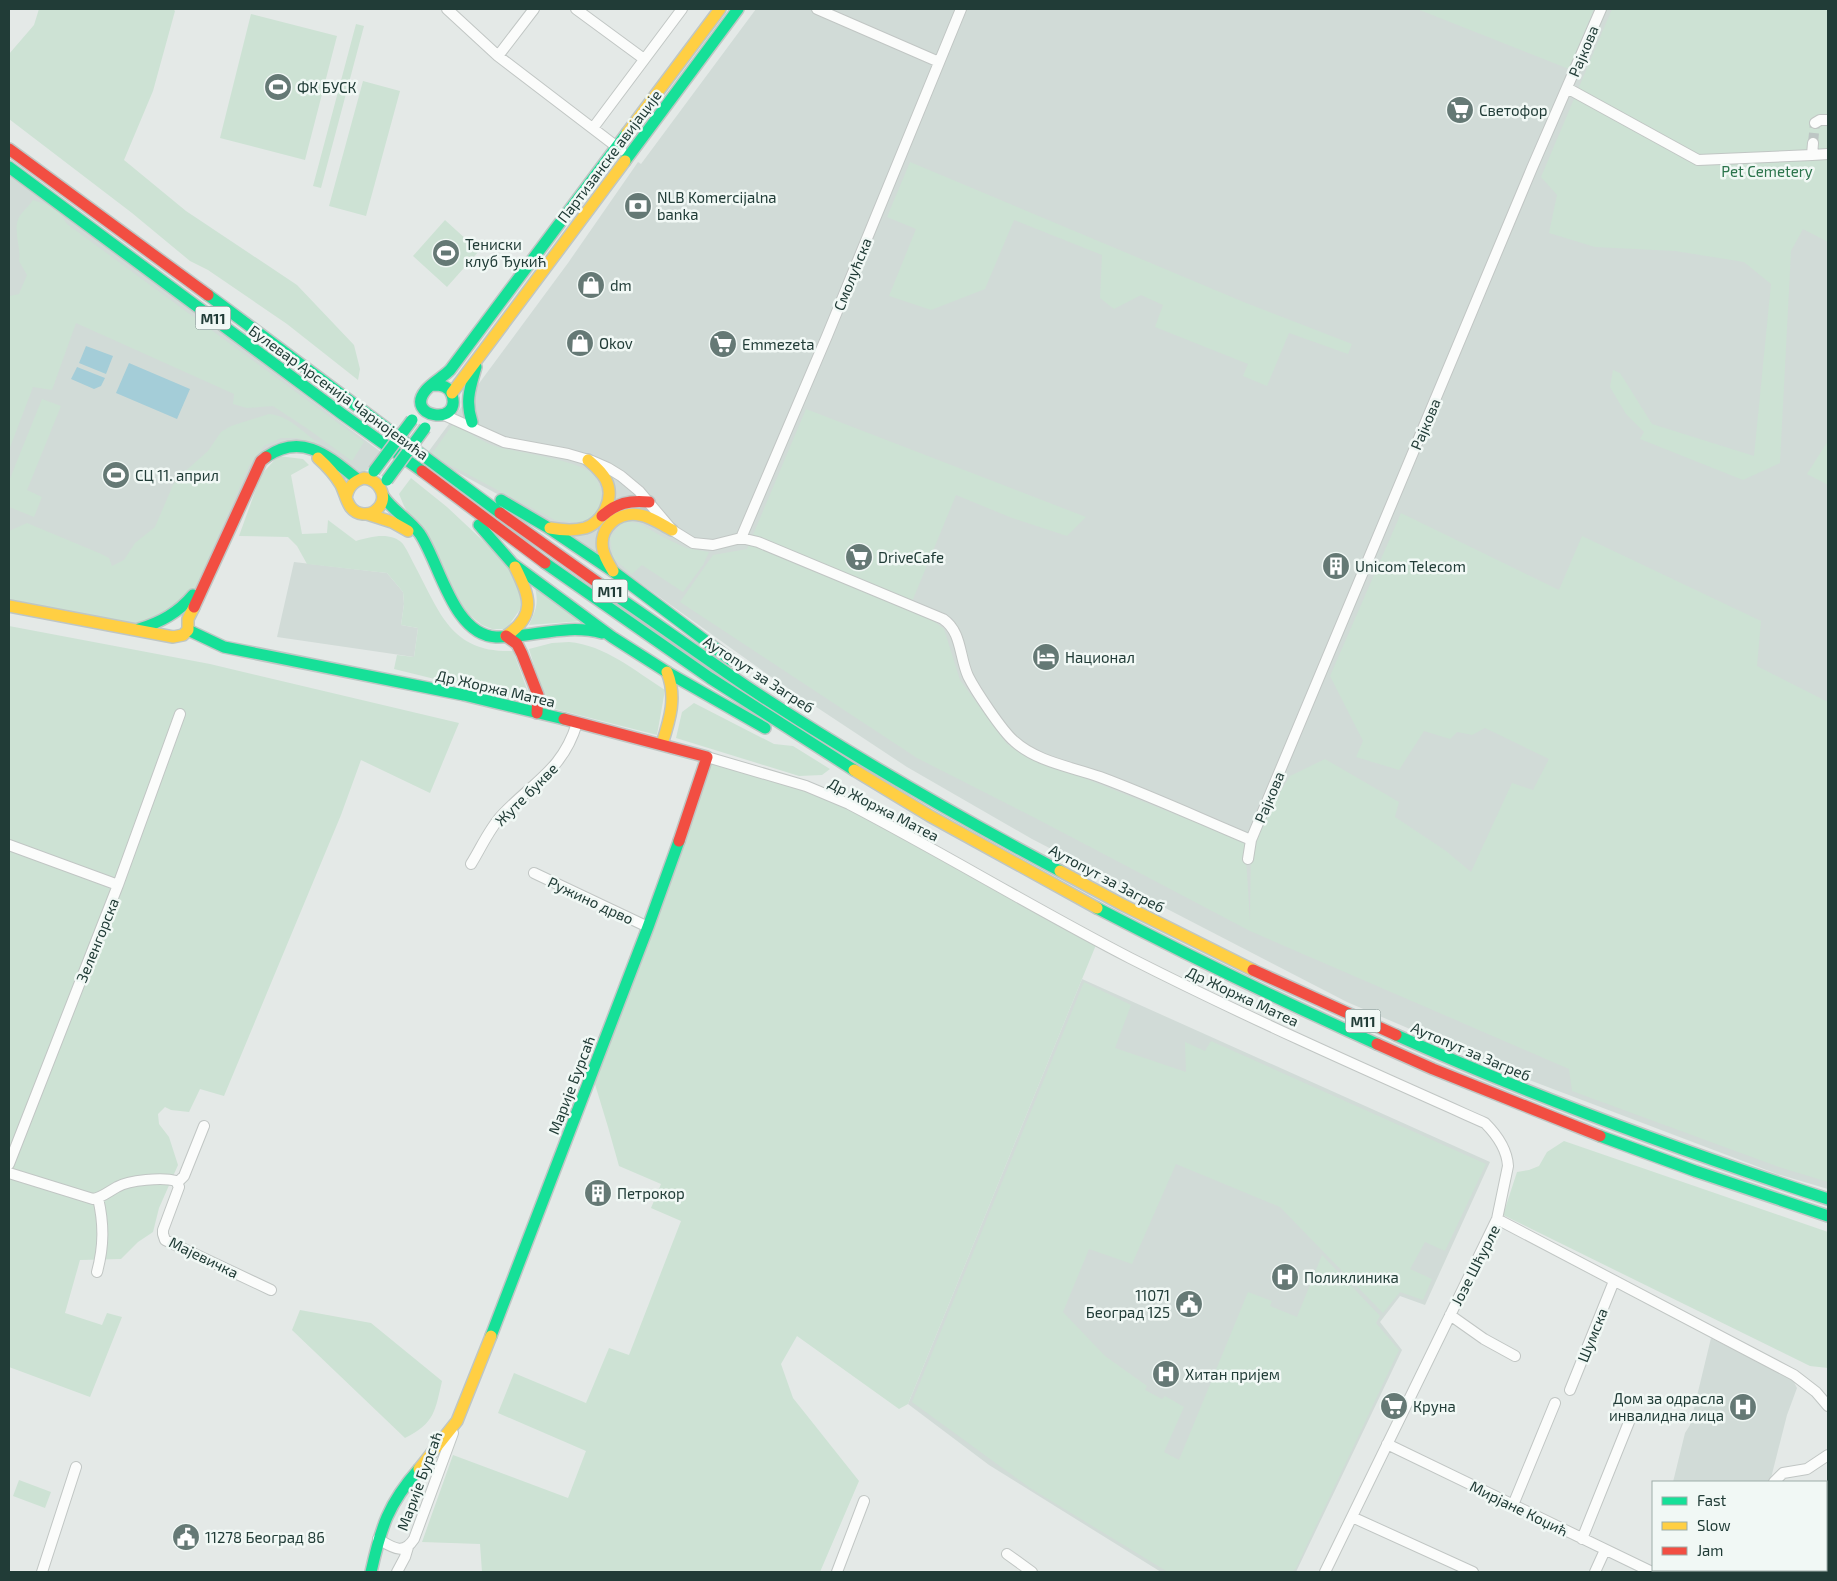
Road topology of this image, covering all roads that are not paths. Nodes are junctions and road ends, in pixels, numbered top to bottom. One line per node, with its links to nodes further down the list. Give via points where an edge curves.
1 (447, 9): 10 (street)
2 (534, 9): 10 (street)
3 (576, 9): 11 (street)
4 (682, 9): 11 (street)
5 (720, 9): 18 (main road, Партизанске авијације)
6 (736, 9): 21 (main road, Партизанске авијације)
7 (817, 9): 12 (street)
8 (961, 9): 12 (street, Смолућска)
9 (1601, 9): 13 (street, Рајкова)
10 (498, 56): 16 (street)
11 (644, 59): 16 (street)
12 (939, 62): 45 (street, Смолућска)
13 (1567, 88): 22 (street, via 1698,160); 69 (street, Рајкова)
14 (1828, 120): 15 (street)
15 (1815, 123)
16 (593, 128): 18 (street)
17 (1813, 143): 22 (street)
18 (616, 147): 21 (street); 25 (main road, Партизанске авијације, via 451,368)
19 (9, 149): 33 (main road, Булевар Арсенија Чарнојевића / M11)
20 (1828, 154): 22 (street)
21 (628, 155): 24 (main road, Партизанске авијације)
22 (1812, 155)
23 (9, 167): 38 (main road, Булевар Арсенија Чарнојевића / M11)
24 (479, 356): 26 (main road, Партизанске авијације); 29 (main road, via 468,396)
25 (433, 385): 26 (main road, via 446,387); 27 (main road, Партизанске авијације, via 423,393)
26 (452, 398): 28 (main road, Партизанске авијације, via 448,412); 29 (street)
27 (422, 405): 28 (main road, via 427,412); 35 (main road, Партизанске авијације, bridge, via 374,471)
28 (440, 415): 30 (street); 36 (main road, Партизанске авијације, bridge, via 424,428 387,480)
29 (472, 422): 30 (street)
30 (481, 432): 32 (street, via 512,444)
31 (305, 446): 35 (main road, via 319,451); 37 (main road, via 328,468); 49 (main road, via 286,446 261,461)
32 (588, 460): 34 (street); 42 (main road, via 607,483)
33 (434, 464): 43 (main road); 63 (main road, Аутопут за Загреб / M11, via 607,590)
34 (616, 473): 39 (main road); 40 (street)
35 (360, 479): 36 (main road, via 378,483); 37 (main road, via 348,487)
36 (383, 494): 41 (main road, via 381,505); 46 (main road, via 389,505 414,526)
37 (346, 498): 41 (main road, via 351,509)
38 (457, 499): 47 (main road); 66 (main road, Аутопут за Загреб / M11, via 655,643)
39 (620, 502): 40 (main road); 42 (main road)
40 (649, 502): 44 (street)
41 (367, 514): 46 (main road, via 402,527)
42 (608, 518): 43 (main road, via 577,530); 44 (main road, via 640,515); 48 (main road, via 602,546)
43 (548, 527): 48 (main road)
44 (672, 530): 45 (street, via 700,544)
45 (741, 538): 69 (street, via 818,566 948,622 956,633 969,677 1006,733 1024,749)
46 (426, 546): 55 (main road, via 456,610 466,623 481,634)
47 (513, 564): 55 (main road, via 525,585 529,602 522,623); 56 (main road)
48 (614, 572): 57 (main road)
49 (201, 588): 51 (main road); 54 (main road)
50 (9, 606): 53 (main road, Др Жоржа Матеа)
51 (177, 612): 52 (main road); 54 (main road, via 184,615)
52 (166, 618): 53 (main road); 54 (main road, via 166,630)
53 (136, 630): 54 (main road, Др Жоржа Матеа)
54 (181, 630): 62 (main road, Др Жоржа Матеа, via 202,646 224,647 427,687)
55 (506, 636): 56 (main road, via 570,628 592,630); 62 (main road, via 517,644 522,654 538,696)
56 (612, 637): 58 (main road)
57 (739, 666)
58 (667, 672): 60 (main road); 61 (main road, via 674,692)
59 (752, 676): 63 (main road, via 787,704)
60 (713, 698): 61 (main road, via 698,696 684,699); 66 (main road, via 777,734)
61 (672, 711): 67 (main road)
62 (537, 713): 65 (main road, Др Жоржа Матеа)
63 (790, 713): 81 (main road, Аутопут за Загреб / M11, via 928,797 1062,872 1283,984 1403,1039 1571,1108)
64 (180, 714): 74 (street, Зеленгорска)
65 (577, 723): 67 (main road, Др Жоржа Матеа); 72 (street, Жуте букве, via 562,757 498,819)
66 (806, 741): 82 (main road, Аутопут за Загреб / M11, via 1025,870 1167,945 1294,1006 1420,1063 1565,1122)
67 (662, 744): 68 (main road, Др Жоржа Матеа)
68 (707, 757): 75 (main road, Марије Бурсаћ); 83 (street, Др Жоржа Матеа, via 806,786 849,804 1176,981 1486,1124 1496,1135 1507,1158 1506,1181)
69 (1251, 840): 71 (street, Рајкова)
70 (9, 845): 74 (street)
71 (1248, 860)
72 (471, 864)
73 (534, 873): 75 (street, Ружино дрво)
74 (118, 885): 77 (street, Зеленгорска)
75 (648, 927): 92 (main road, Марије Бурсаћ)
76 (204, 1126): 79 (street, Мајевичка, via 184,1176)
77 (9, 1164)
78 (9, 1173): 80 (street)
79 (178, 1182): 80 (street, via 136,1182 119,1186); 86 (street, Мајевичка, via 162,1234 165,1240)
80 (98, 1198): 84 (street, via 103,1237)
81 (1828, 1199)
82 (1828, 1216)
83 (1497, 1219): 85 (street, Јозе Шћурле); 87 (street, Јозе Шћурле)
84 (97, 1272)
85 (1614, 1281): 89 (street, Шумска); 91 (street, Јозе Шћурле, via 1794,1375)
86 (271, 1290)
87 (1450, 1315): 88 (street); 94 (street, Јозе Шћурле)
88 (1515, 1356)
89 (1570, 1390)
90 (1555, 1403): 99 (street)
91 (1828, 1406)
92 (457, 1421): 101 (main road, Марије Бурсаћ, via 402,1490); 103 (street, Марије Бурсаћ)
93 (1629, 1422): 102 (street)
94 (1387, 1444): 99 (street, Мирјане Коџић); 100 (street, Јозе Шћурле)
95 (1828, 1455): 97 (street, via 1807,1469 1783,1473)
96 (76, 1467): 106 (street)
97 (1775, 1481)
98 (864, 1501): 109 (street)
99 (1513, 1506): 102 (street, Мирјане Коџић)
100 (1352, 1517): 111 (street, Јозе Шћурле); 112 (street)
101 (378, 1539): 103 (street, Марије Бурсаћ, via 395,1548); 107 (main road, Марије Бурсаћ)
102 (1582, 1539): 104 (street, Мирјане Коџић)
103 (408, 1547): 108 (street)
104 (1605, 1550): 113 (street); 114 (street, Мирјане Коџић)
105 (1007, 1554): 110 (street)
106 (42, 1572)
107 (371, 1572)
108 (397, 1572)
109 (837, 1572)
110 (1032, 1572)
111 (1325, 1572)
112 (1473, 1572)
113 (1595, 1572)
114 (1652, 1572)

